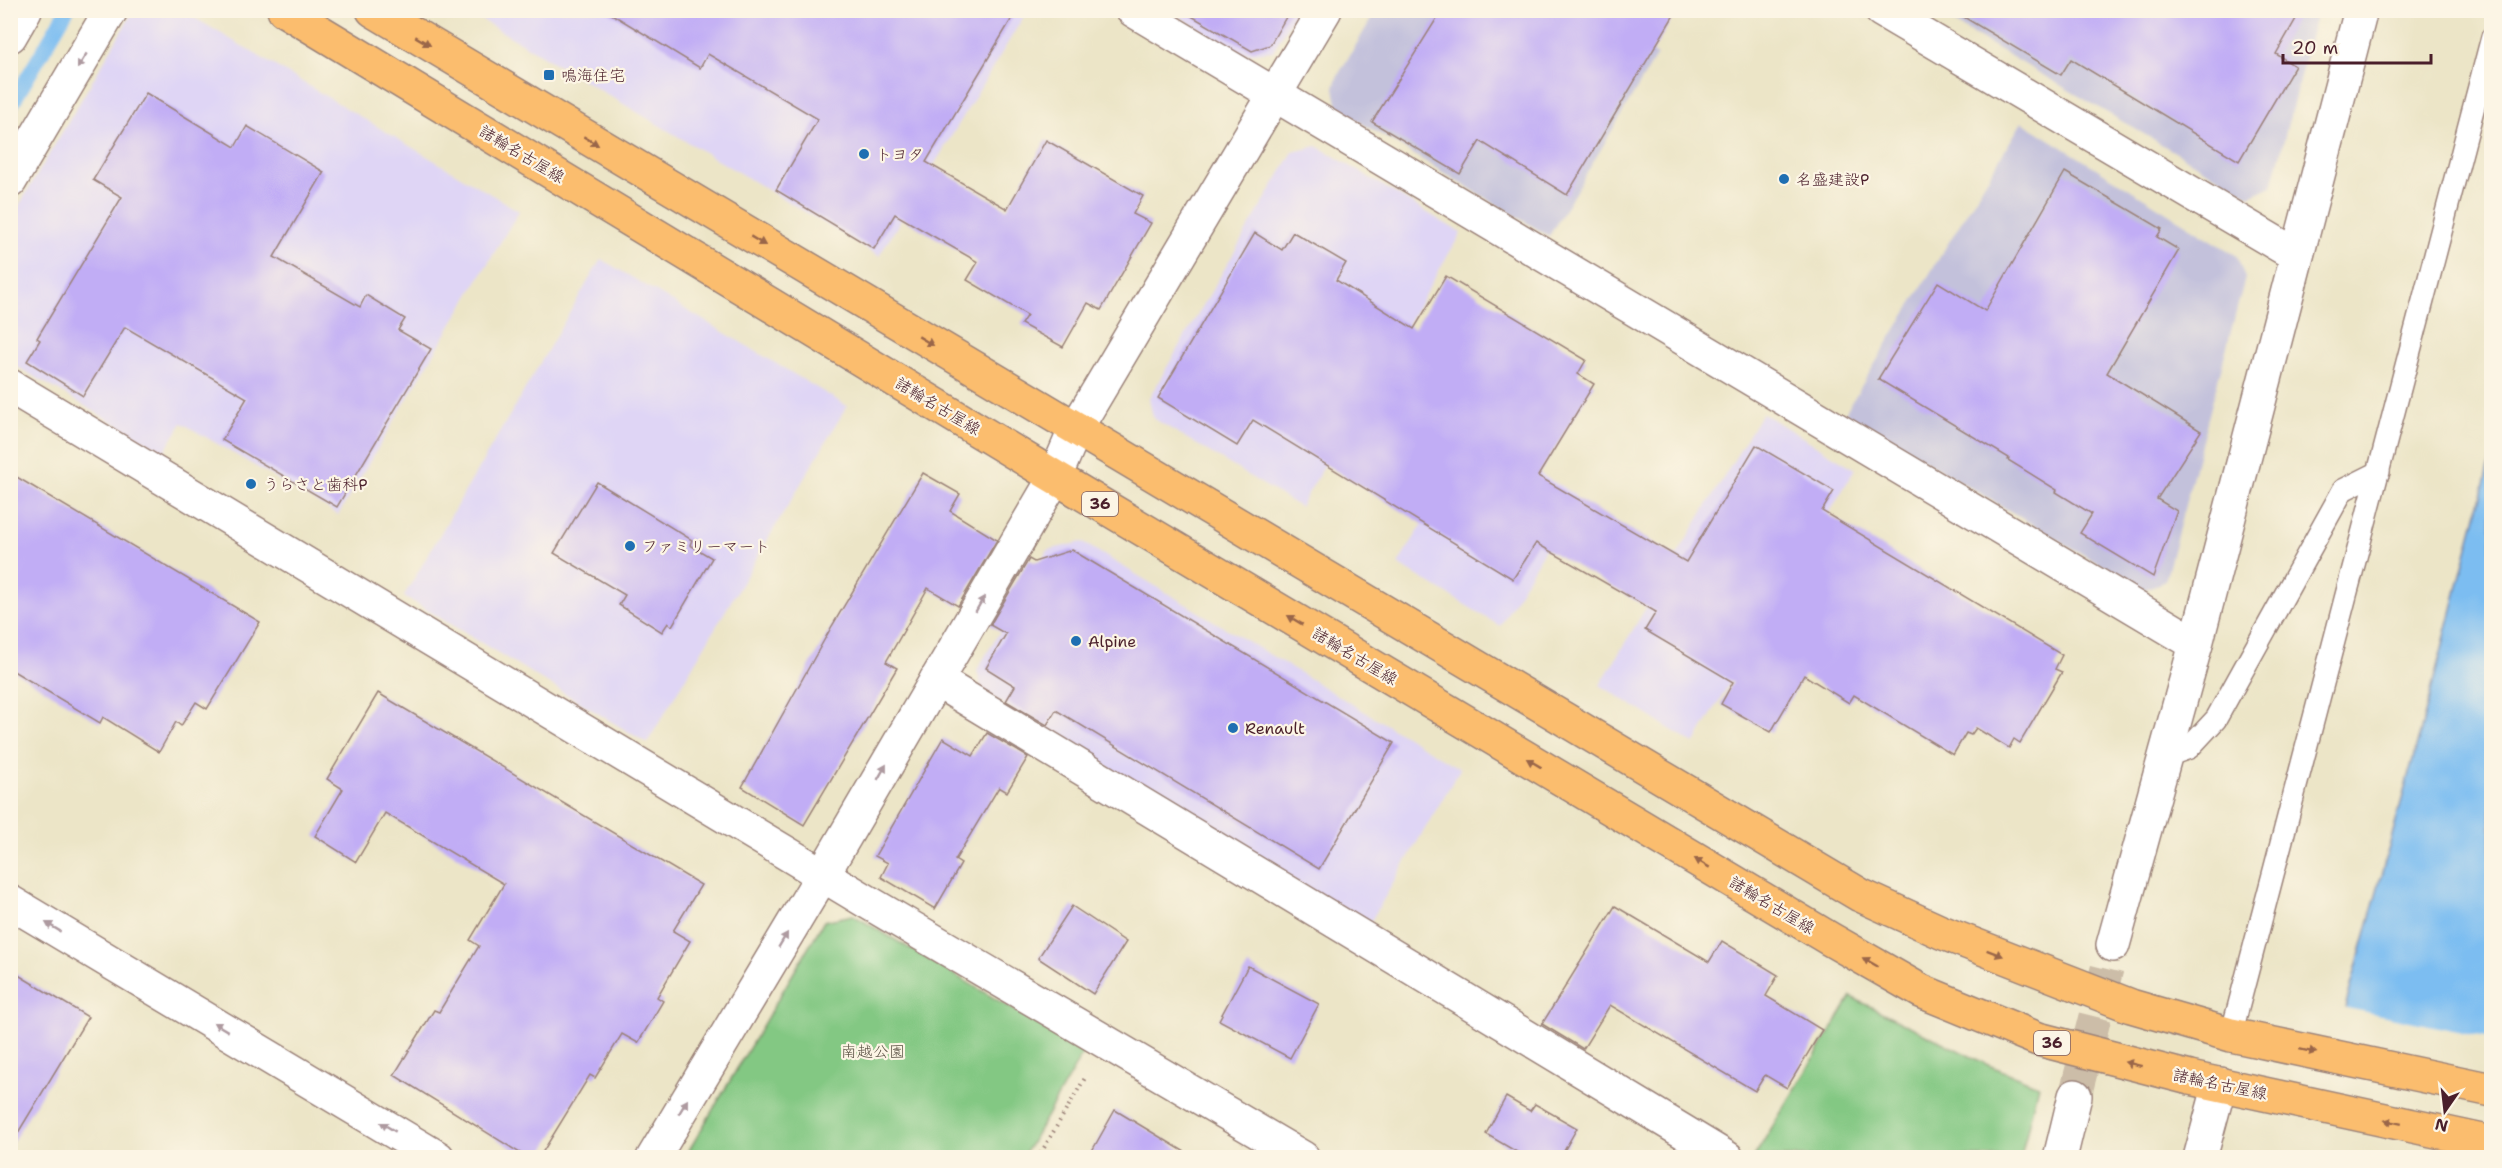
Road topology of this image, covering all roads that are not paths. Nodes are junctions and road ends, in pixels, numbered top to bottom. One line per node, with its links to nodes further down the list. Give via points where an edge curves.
1 (26, 10): 9 (street)
2 (111, 10): 12 (street, one-way to 12)
3 (284, 10): 17 (main road, 諸輪名古屋線 / 36)
4 (373, 10): 15 (main road, one-way to 15)
5 (1133, 10): 11 (street)
6 (1325, 10): 11 (street)
7 (1881, 10): 13 (street)
8 (2361, 10): 13 (street)
9 (10, 36)
10 (2492, 37): 16 (lane)
11 (1276, 96): 15 (street); 18 (street)
12 (10, 181)
13 (2296, 255): 18 (street)
14 (10, 386): 21 (street)
15 (1075, 430): 17 (street); 24 (main road, one-way to 24, via 1860,895 1941,932 2131,1006)
16 (2379, 472): 20 (lane, via 2343,490 2216,719 2189,748); 24 (lane)
17 (1055, 477): 19 (street, one-way to 17); 25 (main road, 諸輪名古屋線 / 36, one-way to 17, via 2038,1039 1921,991)
18 (2196, 644): 20 (street)
19 (936, 680): 21 (street, one-way to 19); 32 (street)
20 (2164, 757): 23 (street)
21 (823, 874): 30 (street, one-way to 21); 31 (street)
22 (10, 902): 29 (street, one-way to 22)
23 (2113, 945)
24 (2241, 1037): 26 (main road, one-way to 26)
25 (2229, 1086): 28 (main road, 諸輪名古屋線 / 36, one-way to 25); 34 (street)
26 (2492, 1090)
27 (2075, 1096): 33 (street)
28 (2492, 1143)
29 (438, 1158)
30 (653, 1158)
31 (1303, 1158)
32 (1727, 1158)
33 (2060, 1158)
34 (2200, 1158)

